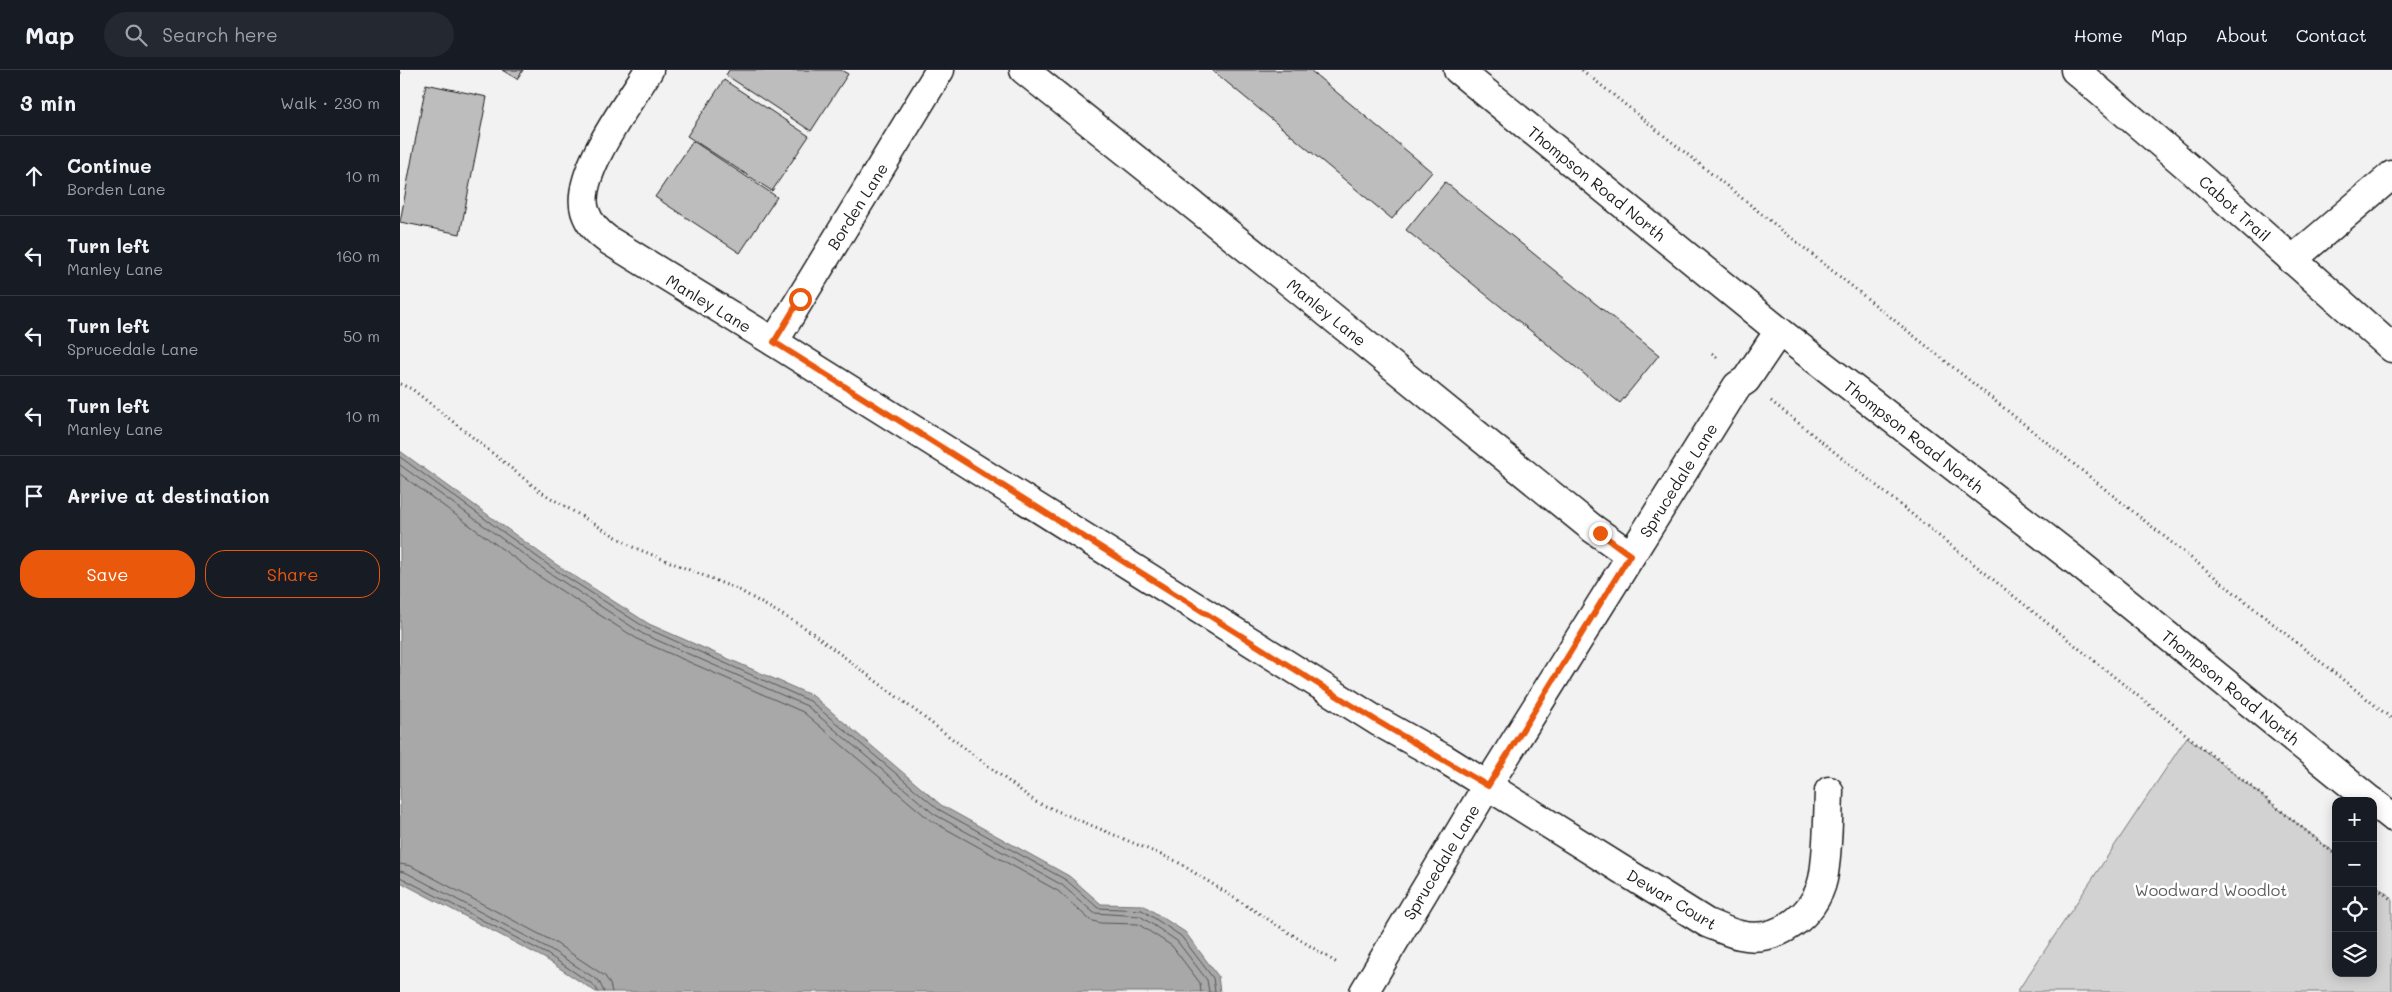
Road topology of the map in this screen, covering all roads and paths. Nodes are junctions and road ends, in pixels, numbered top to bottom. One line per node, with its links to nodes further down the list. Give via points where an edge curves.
1 (649, 70): 10 (street, Manley Lane, via 594,158 587,175 584,209 592,227)
2 (940, 70): 10 (street, Borden Lane)
3 (1024, 70): 15 (street, Manley Lane, via 1592,528)
4 (1458, 70): 9 (street, Thompson Road North)
5 (1582, 70): 16 (path)
6 (2075, 70): 8 (street, Cabot Trail)
7 (2392, 175): 8 (street)
8 (2292, 260): 11 (street, Cabot Trail)
9 (1779, 331): 13 (street, Sprucedale Lane); 19 (street, Thompson Road North, via 2073,559)
10 (774, 342): 17 (street, Manley Lane, via 1377,721)
11 (2392, 348)
12 (1712, 354): 13 (path)
13 (1746, 380): 15 (street, Sprucedale Lane, via 1737,386); 22 (path)
14 (400, 384): 25 (path, via 412,389 550,497 633,547 739,590 807,629 1036,802 1176,861)
15 (1630, 555): 17 (street, Sprucedale Lane)
16 (2392, 719)
17 (1488, 786): 18 (street, Dewar Court, via 1707,923 1741,936 1766,936 1788,928 1813,901 1823,880); 26 (street, Sprucedale Lane)
18 (1830, 791)
19 (2366, 797)
20 (2377, 806): 21 (street, Thompson Road North)
21 (2392, 818)
22 (2332, 851)
23 (2376, 887): 24 (path)
24 (2392, 900)
25 (1338, 963)
26 (1364, 992)

